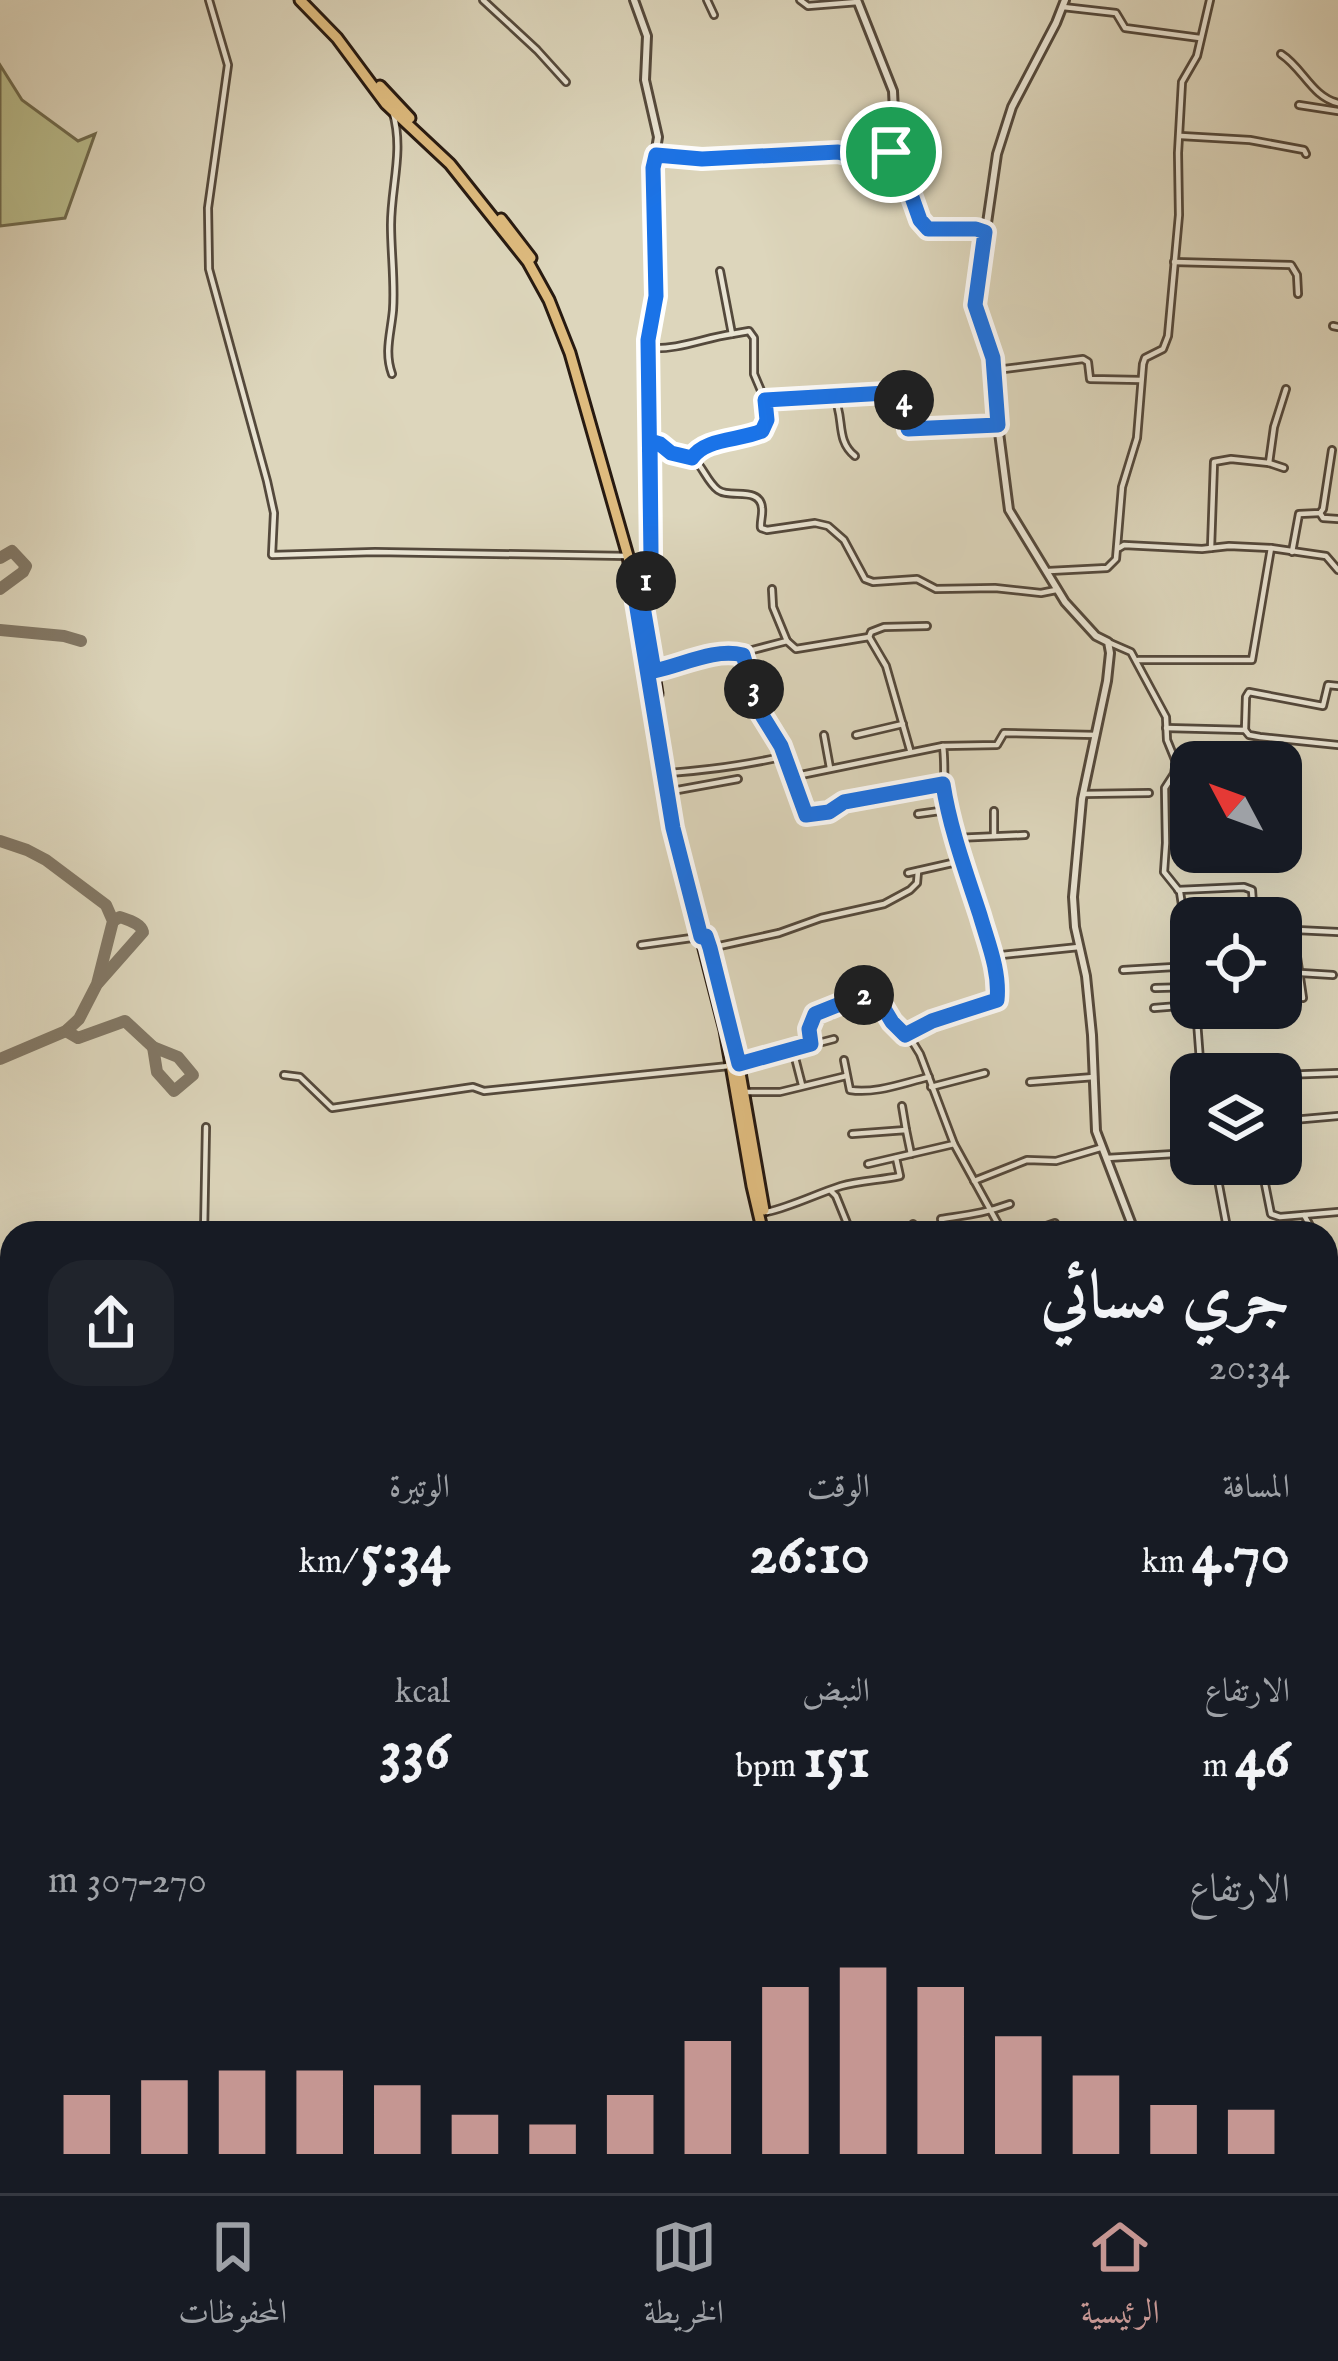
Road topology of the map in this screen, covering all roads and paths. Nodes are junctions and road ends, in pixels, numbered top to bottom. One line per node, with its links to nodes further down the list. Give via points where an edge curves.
1 (209, 0): 46 (street, via 228,65 208,208 209,269 267,481 272,555)
2 (303, 0): 16 (main road); 49 (main road, via 455,161 544,279 584,381)
3 (483, 0): 13 (street)
4 (634, 0): 20 (street, via 647,36)
5 (706, 0): 10 (street)
6 (800, 0): 8 (street)
7 (1210, 0): 11 (street)
8 (857, 1): 18 (street, via 893,91)
9 (1064, 3): 11 (street, via 1116,13 1125,28); 21 (street, via 1012,106)
10 (714, 15)
11 (1200, 38): 17 (street, via 1182,82)
12 (1281, 54): 15 (street)
13 (566, 82)
14 (1299, 105): 15 (street)
15 (1338, 107)
16 (393, 111): 28 (street, via 399,156); 46 (main road, via 450,164 540,283 580,382)
17 (1180, 136): 19 (street); 22 (street)
18 (896, 152): 20 (street); 21 (street, via 928,229)
19 (1306, 154)
20 (656, 155): 26 (street)
21 (985, 232): 27 (street, via 975,305)
22 (1174, 262): 24 (street, via 1291,265); 29 (street, via 1167,342 1145,358)
23 (720, 271): 25 (street)
24 (1298, 295)
25 (732, 334): 26 (street); 32 (street, via 754,338 754,374)
26 (649, 348): 34 (street)
27 (994, 370): 29 (street, via 1082,359 1090,379); 33 (street)
28 (392, 374)
29 (1141, 380): 44 (street)
30 (1286, 389): 38 (street)
31 (834, 397): 32 (street); 33 (street, via 904,392 910,430); 36 (street, via 841,438)
32 (765, 400): 37 (street, via 762,431 706,444)
33 (998, 425): 48 (street, via 1009,510)
34 (650, 441): 37 (street); 49 (street, via 651,565)
35 (1332, 450): 40 (street)
36 (855, 456)
37 (692, 458): 51 (street, via 717,490 759,500 760,528 827,526 873,582)
38 (1269, 463): 39 (street); 42 (street, via 1214,462)
39 (1284, 468)
40 (1320, 513): 41 (street); 45 (street, via 1299,514)
41 (1338, 519)
42 (1211, 548): 43 (street); 44 (street)
43 (1271, 548): 45 (street); 57 (street, via 1252,661)
44 (1118, 550): 48 (street, via 1108,568)
45 (1292, 552): 47 (street, via 1326,556)
46 (628, 556): 49 (main road)
47 (1338, 570)
48 (1046, 572): 51 (street)
49 (637, 589): 58 (main road); 60 (main road)
50 (772, 589): 54 (street)
51 (1056, 590): 55 (street)
52 (927, 626): 53 (street, via 884,627)
53 (869, 638): 54 (street, via 796,649); 61 (street)
54 (787, 641): 56 (street)
55 (1108, 642): 57 (street); 65 (street)
56 (741, 653): 58 (street); 70 (street, via 761,716)
57 (1136, 660): 62 (street)
58 (654, 671): 60 (main road)
59 (1338, 686): 63 (street, via 1328,685 1323,706 1249,692)
60 (657, 711): 72 (main road); 82 (main road)
61 (904, 724): 64 (street); 69 (street)
62 (1166, 728): 63 (street); 89 (street, via 1176,767 1165,788 1164,872)
63 (1245, 730): 68 (street)
64 (856, 735)
65 (1096, 735): 67 (street, via 1004,733 997,745); 77 (street)
66 (824, 736): 71 (street)
67 (943, 746): 69 (street); 75 (street)
68 (1338, 746)
69 (911, 752): 71 (street)
70 (785, 756): 72 (street); 73 (street)
71 (830, 768): 73 (street)
72 (669, 773): 76 (main road)
73 (790, 777): 75 (street, via 808,816)
74 (738, 779): 76 (street)
75 (943, 784): 79 (street)
76 (672, 790): 82 (main road)
77 (1083, 794): 78 (street); 96 (street, via 1073,897)
78 (1150, 794)
79 (947, 810): 81 (street); 85 (street)
80 (994, 812): 84 (street)
81 (918, 814)
82 (673, 815): 94 (main road)
83 (1025, 835): 84 (street)
84 (994, 836): 85 (street)
85 (956, 838): 86 (street)
86 (962, 860): 87 (street); 98 (street)
87 (918, 871): 88 (street); 97 (street, via 910,890 884,904)
88 (908, 873)
89 (1178, 890): 90 (street); 91 (street, via 1244,887)
90 (1180, 897)
91 (1252, 897)
92 (1302, 930): 93 (street)
93 (1338, 932)
94 (704, 936): 95 (street); 97 (main road); 114 (main road)
95 (641, 945)
96 (1079, 947): 98 (street); 120 (street)
97 (710, 948): 114 (main road)
98 (992, 956): 109 (street, via 997,1000)
99 (1170, 967): 100 (street)
100 (1123, 970)
101 (1302, 973): 102 (street)
102 (1333, 975)
103 (1302, 986): 106 (street)
104 (1155, 988): 105 (street)
105 (1170, 988)
106 (1303, 998)
107 (1154, 1008): 108 (street)
108 (1170, 1008)
109 (905, 1035): 111 (street, via 867,994 815,1014); 121 (street)
110 (834, 1039): 111 (street)
111 (811, 1044): 112 (street)
112 (793, 1050): 114 (street); 123 (street)
113 (844, 1060): 119 (street)
114 (736, 1065): 118 (street, via 332,1108 300,1077); 125 (main road); 127 (main road)
115 (985, 1073): 124 (street)
116 (1338, 1073): 117 (street)
117 (1302, 1074)
118 (284, 1075)
119 (846, 1076): 121 (street, via 854,1093); 123 (street)
120 (1094, 1076): 122 (street); 134 (street)
121 (929, 1077): 124 (street)
122 (1030, 1082)
123 (802, 1085): 125 (street)
124 (932, 1087): 133 (street)
125 (743, 1091): 127 (main road)
126 (902, 1106): 131 (street)
127 (744, 1112): 146 (main road); 150 (main road)
128 (1338, 1117): 129 (street)
129 (1302, 1120)
130 (206, 1126): 149 (street)
131 (906, 1130): 132 (street); 135 (street)
132 (852, 1134)
133 (954, 1144): 135 (street); 140 (street)
134 (1103, 1148): 138 (street); 140 (street, via 1027,1160)
135 (911, 1154): 137 (street)
136 (1170, 1154): 138 (street)
137 (896, 1158): 139 (street); 143 (street, via 899,1176)
138 (1107, 1158): 155 (street)
139 (868, 1164)
140 (974, 1181): 145 (street)
141 (1219, 1185): 156 (street)
142 (1265, 1185): 148 (street, via 1270,1214)
143 (831, 1191): 146 (street); 152 (street)
144 (1010, 1204): 145 (street)
145 (990, 1211): 153 (street); 154 (street)
146 (764, 1212): 151 (main road)
147 (1338, 1212): 148 (street)
148 (1304, 1215): 157 (street)
149 (204, 1221)
150 (762, 1221)
151 (765, 1221)
152 (845, 1221)
153 (941, 1221)
154 (996, 1221)
155 (1131, 1221)
156 (1226, 1221)
157 (1307, 1221)

